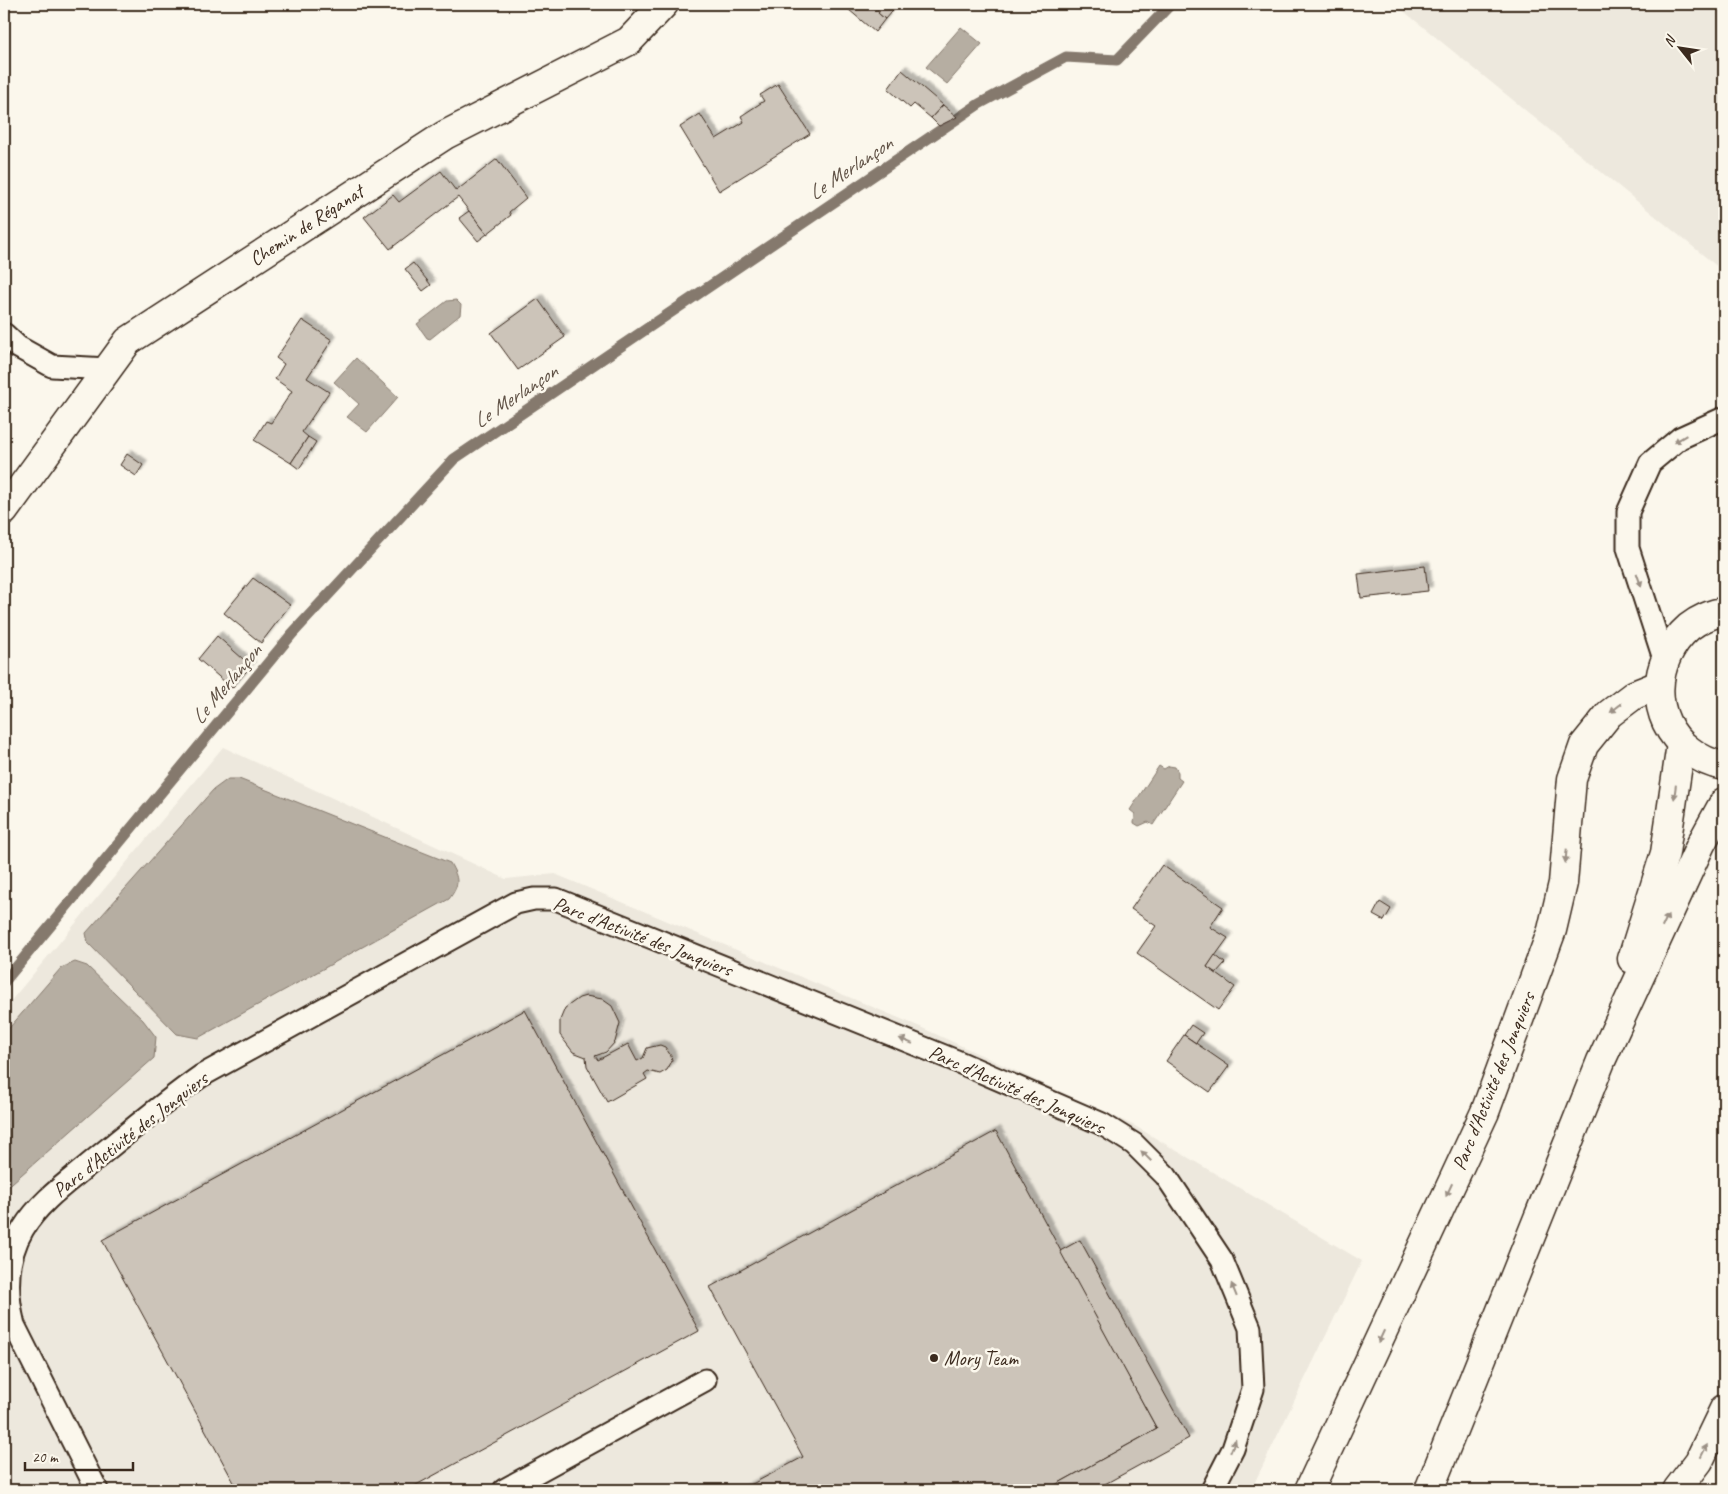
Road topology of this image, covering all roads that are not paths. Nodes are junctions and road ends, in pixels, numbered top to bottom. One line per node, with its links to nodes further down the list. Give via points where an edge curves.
1 (664, 4): 3 (street, Chemin de Réganat, via 629,41 445,135 137,335 128,341)
2 (4, 334): 3 (lane, via 18,347 52,366)
3 (108, 369): 5 (street, Chemin de Réganat)
4 (1724, 418): 7 (lane, one-way to 7, via 1680,438 1650,463 1628,512 1628,548)
5 (4, 511)
6 (1724, 612): 7 (street, via 1696,622 1677,638)
7 (1664, 659): 8 (street)
8 (1659, 685): 9 (street, via 1660,707 1668,727); 18 (street, Parc d'Activité des Jonquiers, one-way to 18, via 1634,695 1615,709 1584,745 1572,778 1563,882 1552,930 1485,1112)
9 (1681, 744): 10 (street, via 1700,758); 12 (street, one-way to 12, via 1665,853)
10 (1724, 766)
11 (1724, 802): 12 (street, one-way to 11, via 1701,844)
12 (1601, 1061): 19 (street)
13 (706, 1380): 16 (lane)
14 (1724, 1409): 20 (street, one-way to 14, via 1699,1461)
15 (97, 1490): 17 (lane, Parc d'Activité des Jonquiers, one-way to 15, via 1233,1448 1253,1389 1250,1328 1222,1260 1166,1176 1134,1144 1102,1124 954,1060 556,899 516,903 201,1076 167,1100 40,1206 22,1230 10,1262 7,1296 14,1325)
16 (504, 1490)
17 (1212, 1490)
18 (1309, 1490)
19 (1429, 1490)
20 (1677, 1490)

